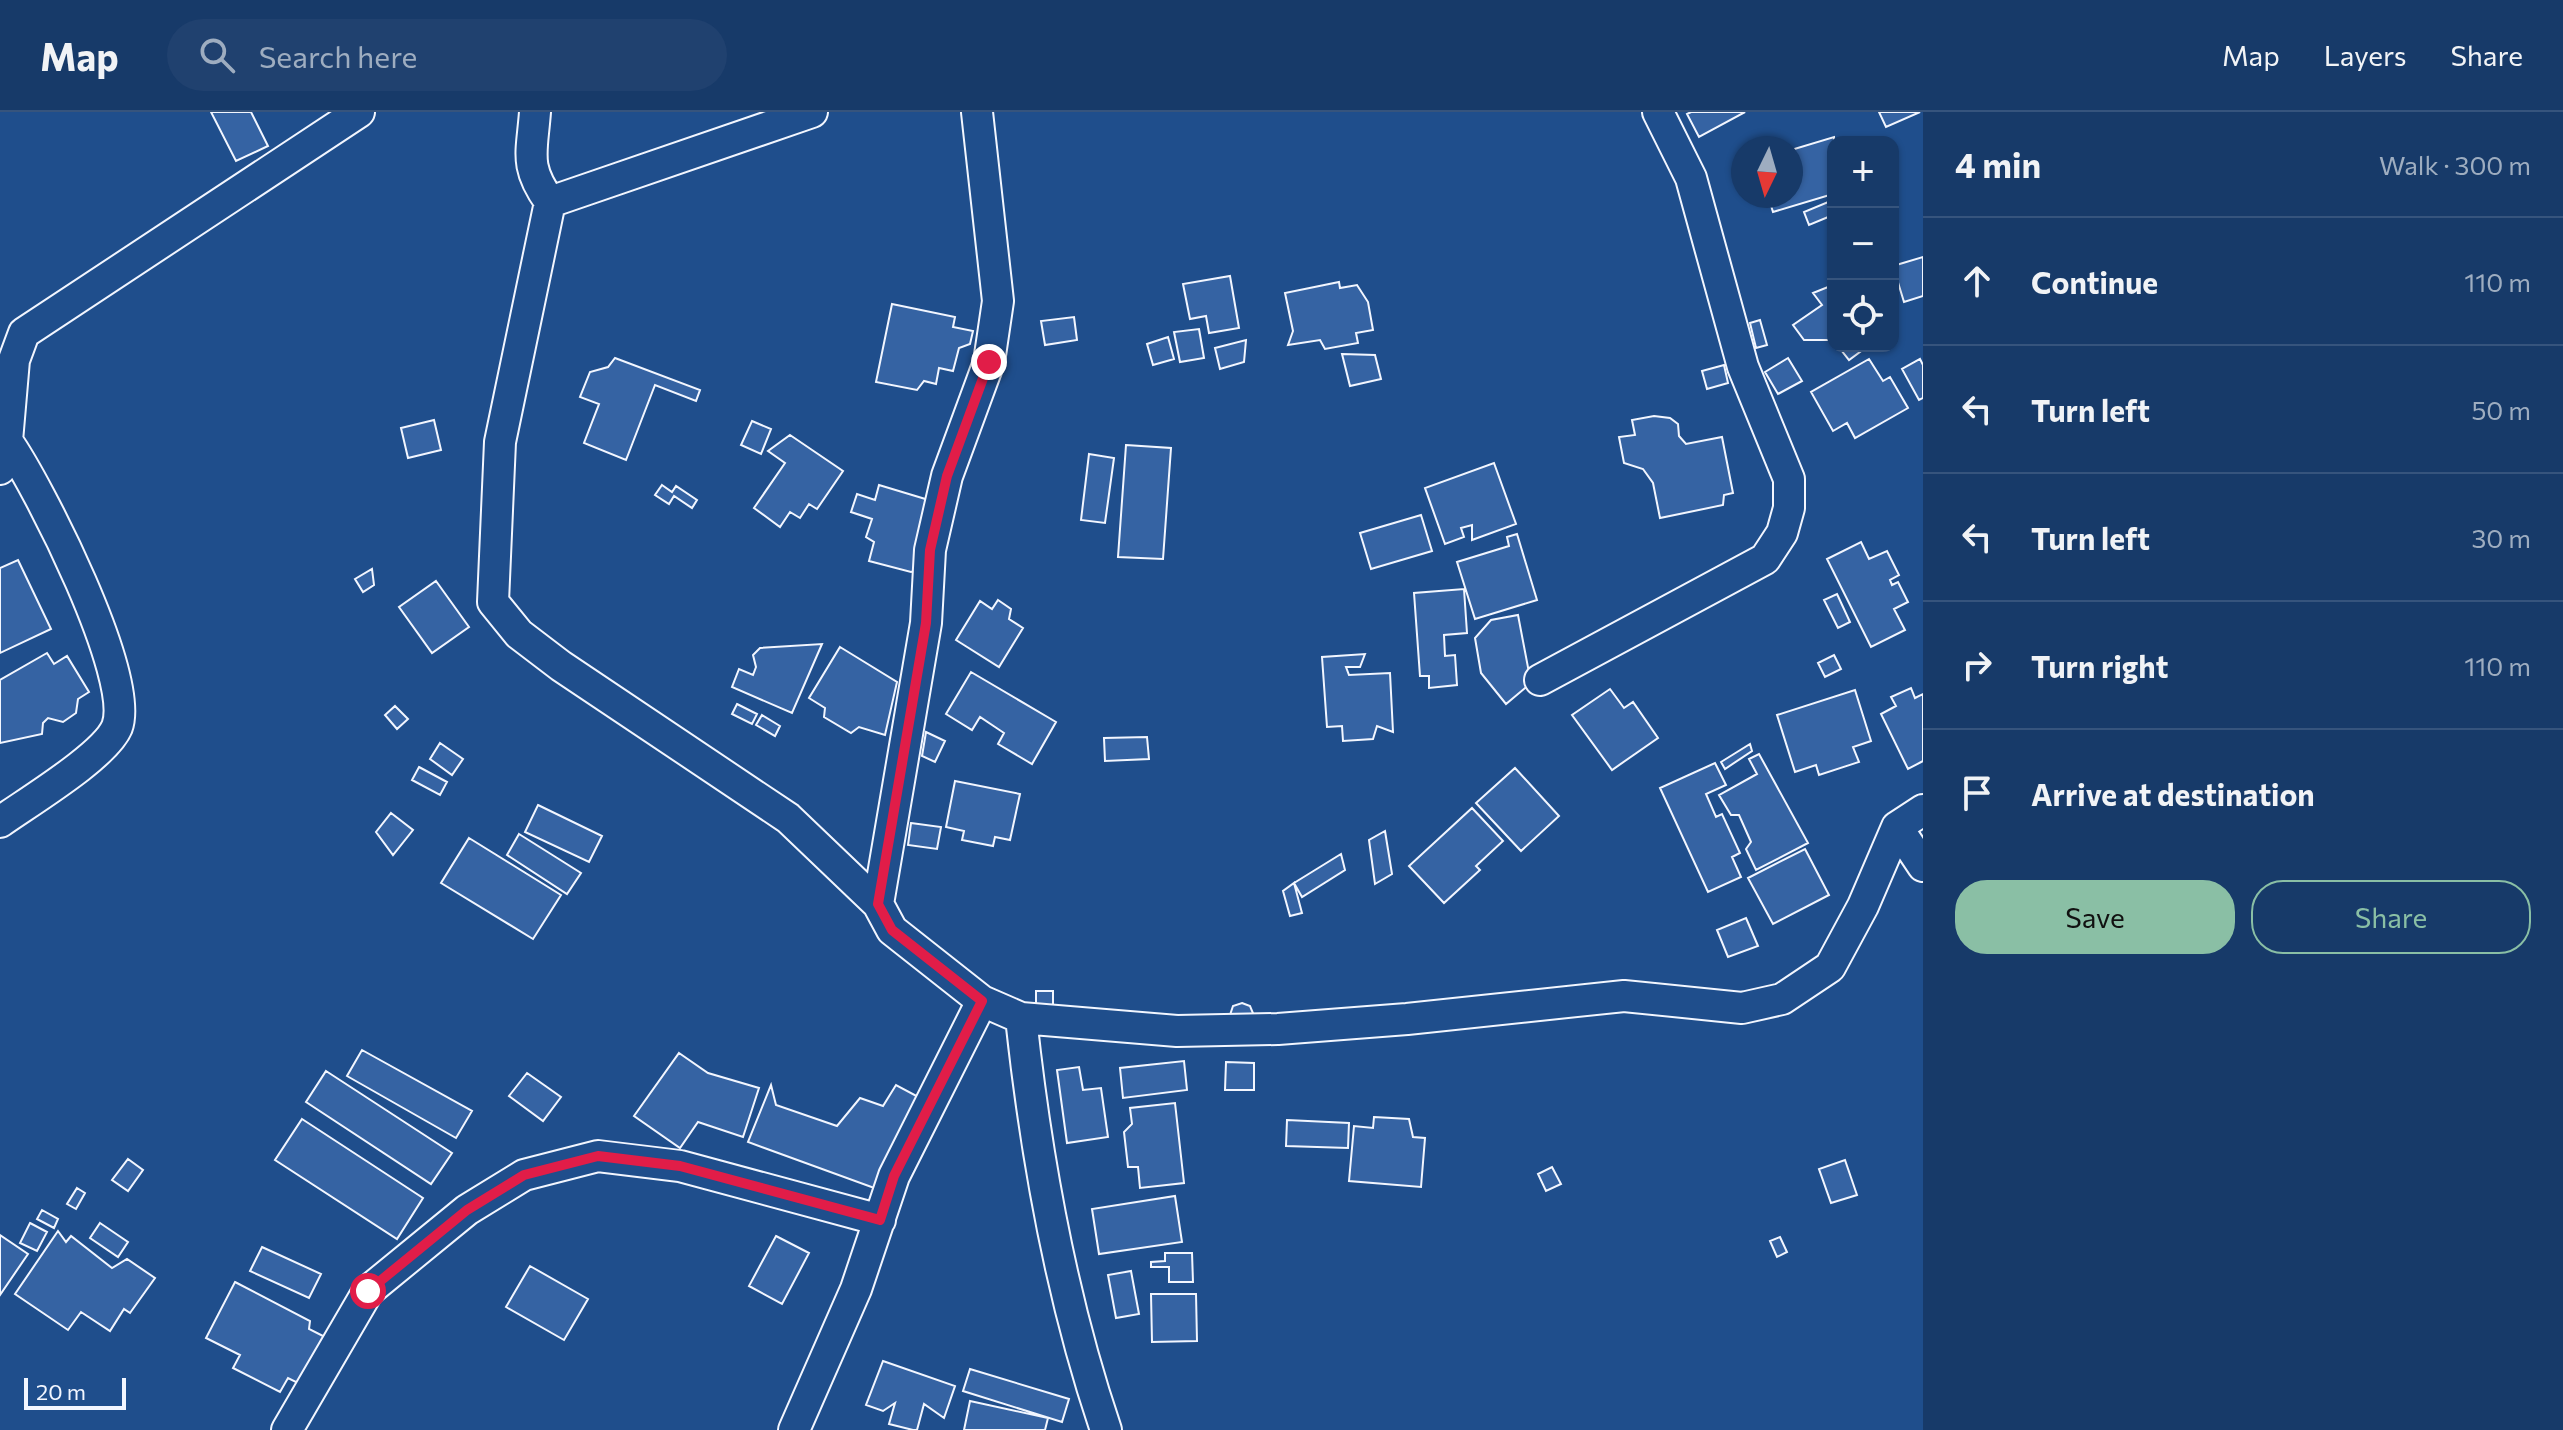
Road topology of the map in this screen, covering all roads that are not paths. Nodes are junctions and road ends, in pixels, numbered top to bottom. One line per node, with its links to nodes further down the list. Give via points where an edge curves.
1 (359, 112): 7 (street, via 24,333 11,383)
2 (535, 112): 6 (street, via 529,156 536,182)
3 (812, 112): 6 (street)
4 (977, 112): 13 (street, via 998,301 989,362 947,476 930,550 926,623)
5 (1658, 112): 8 (street, via 1691,178 1743,367 1789,479 1789,508 1782,533 1765,559)
6 (550, 202): 13 (street, via 500,442 493,602 519,634 551,658 788,818)
7 (4, 455): 10 (street, via 25,467 73,563 107,652 119,709 117,726 103,748)
8 (1540, 680)
9 (1923, 810): 11 (street)
10 (0, 822)
11 (1897, 827): 12 (street); 15 (street, via 1830,967 1782,999 1742,1008 1624,996 1379,1021 1177,1031)
12 (1923, 866)
13 (878, 904): 14 (street, via 892,930)
14 (982, 1001): 15 (street); 16 (street, via 894,1176)
15 (1021, 1018): 19 (street, via 1031,1116 1084,1365)
16 (880, 1220): 17 (street, via 680,1166 598,1156 524,1175 467,1210 368,1291); 18 (street)
17 (287, 1430)
18 (794, 1430)
19 (1106, 1430)

